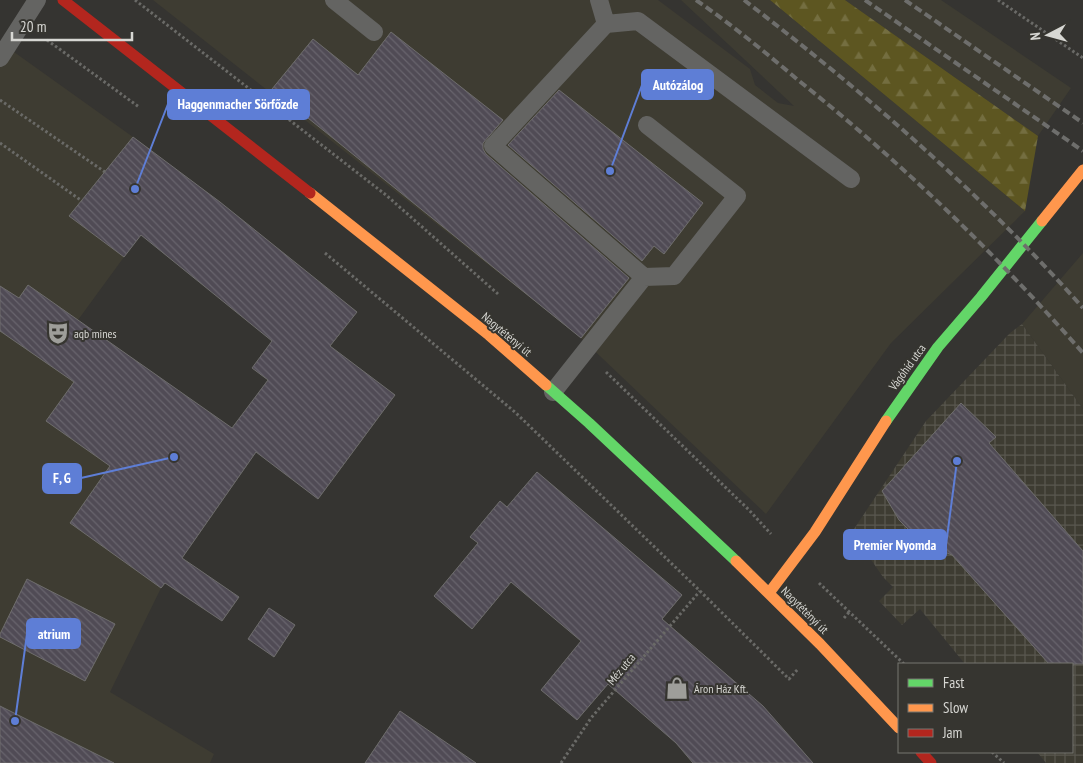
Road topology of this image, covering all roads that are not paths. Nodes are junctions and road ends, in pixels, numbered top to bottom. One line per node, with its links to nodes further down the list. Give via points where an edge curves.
1 (37, 0): 7 (lane)
2 (334, 0): 6 (lane)
3 (599, 0): 5 (lane)
4 (73, 3): 12 (main road, Nagytétényi út, via 481,329)
5 (606, 24): 10 (lane, via 638,21); 11 (lane, via 493,146)
6 (374, 32)
7 (0, 58)
8 (647, 125): 11 (lane, via 737,196 674,276)
9 (1083, 170): 13 (main road, Vágóhíd utca, via 938,347 896,405 815,532)
10 (852, 179)
11 (644, 277): 12 (lane)
12 (553, 392): 13 (main road, Nagytétényi út)
13 (769, 593): 14 (main road, Nagytétényi út)
14 (898, 727)
15 (922, 753): 16 (main road)
16 (931, 763)

